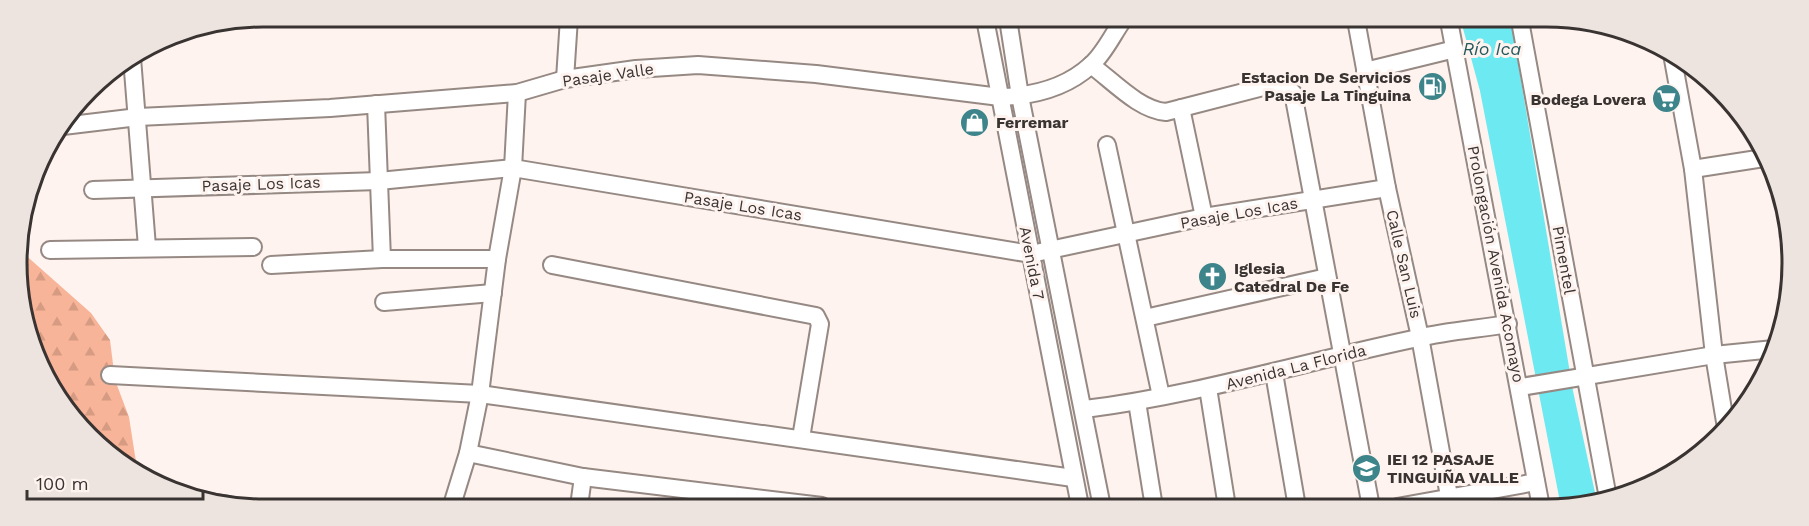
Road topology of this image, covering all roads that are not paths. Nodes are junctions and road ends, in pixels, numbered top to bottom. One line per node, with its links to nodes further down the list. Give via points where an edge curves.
1 (568, 27): 13 (street)
2 (987, 27): 16 (street, Avenida 7)
3 (1009, 27): 15 (street, Avenida 7)
4 (1118, 27): 9 (street, Pasaje Valle)
5 (1357, 27): 12 (street, Calle San Luis)
6 (1450, 27): 8 (street, Prolongación Avenida Acomayo)
7 (1521, 27): 52 (street, Pimentel)
8 (1455, 49): 12 (street); 45 (street, Prolongación Avenida Acomayo)
9 (1091, 65): 15 (street, Pasaje Valle, via 1056,87); 18 (street, via 1149,108 1166,112)
10 (1674, 65): 24 (street)
11 (133, 66): 19 (street)
12 (1365, 71): 27 (street, Calle San Luis)
13 (565, 79): 14 (street, Pasaje Valle); 16 (street, Pasaje Valle, via 698,65 816,74)
14 (518, 93): 17 (street, Pasaje Valle); 23 (street)
15 (1020, 96): 16 (street, Pasaje Valle); 35 (street, Avenida 7)
16 (1000, 97): 36 (street, Avenida 7)
17 (376, 104): 19 (street, Pasaje Valle); 25 (street)
18 (1181, 108): 29 (street, via 1275,84 1289,88 1295,98); 30 (street)
19 (138, 117): 20 (street, Pasaje Valle); 26 (street)
20 (72, 125)
21 (1107, 145): 31 (street)
22 (1758, 159): 24 (street)
23 (513, 168): 25 (street, Pasaje Los Icas); 36 (street, Pasaje Los Icas); 38 (street)
24 (1693, 169): 49 (street)
25 (379, 181): 26 (street, Pasaje Los Icas); 37 (street)
26 (143, 187): 28 (street, Pasaje Los Icas); 32 (street)
27 (1387, 188): 29 (street, Pasaje Los Icas); 46 (street, Calle San Luis)
28 (93, 190)
29 (1314, 200): 30 (street, Pasaje Los Icas); 41 (street)
30 (1204, 217): 31 (street, Pasaje Los Icas)
31 (1126, 235): 35 (street, Pasaje Los Icas); 44 (street)
32 (147, 247): 33 (street); 34 (street)
33 (253, 247)
34 (50, 250)
35 (1053, 250): 36 (street, Pasaje Los Icas); 58 (street, Avenida 7)
36 (1031, 254): 63 (street, Avenida 7)
37 (382, 259): 38 (street); 39 (street)
38 (497, 259): 42 (street)
39 (270, 265)
40 (552, 265): 60 (street, via 816,316 820,324)
41 (1327, 277): 44 (street); 48 (street)
42 (493, 293): 43 (street); 55 (street)
43 (384, 302)
44 (1145, 318): 56 (street)
45 (1508, 324): 46 (street, Avenida La Florida); 53 (street, Prolongación Avenida Acomayo)
46 (1420, 337): 48 (street, Avenida La Florida); 75 (street, Calle San Luis)
47 (1765, 350): 49 (street)
48 (1341, 355): 50 (street, Avenida La Florida); 74 (street)
49 (1714, 356): 52 (street); 59 (street)
50 (1274, 374): 54 (street, Avenida La Florida); 73 (street)
51 (110, 375): 55 (street)
52 (1582, 379): 53 (street); 65 (street, Pimentel)
53 (1526, 386): 64 (street, Prolongación Avenida Acomayo)
54 (1208, 388): 56 (street, Avenida La Florida); 72 (street)
55 (480, 394): 60 (street); 61 (street)
56 (1161, 396): 57 (street, Avenida La Florida)
57 (1137, 402): 58 (street, Avenida La Florida); 71 (street)
58 (1085, 408): 70 (street, Avenida 7)
59 (1724, 418)
60 (801, 438): 63 (street)
61 (468, 453): 62 (street); 66 (street)
62 (584, 477): 67 (street); 68 (street)
63 (1073, 478): 69 (street, Avenida 7)
64 (1536, 482): 76 (street); 77 (street, Prolongación Avenida Acomayo)
65 (1606, 491)
66 (454, 499)
67 (580, 499)
68 (706, 499)
69 (1078, 499)
70 (1101, 499)
71 (1154, 499)
72 (1226, 499)
73 (1296, 499)
74 (1369, 499)
75 (1449, 499)
76 (1466, 499)
77 (1539, 499)

